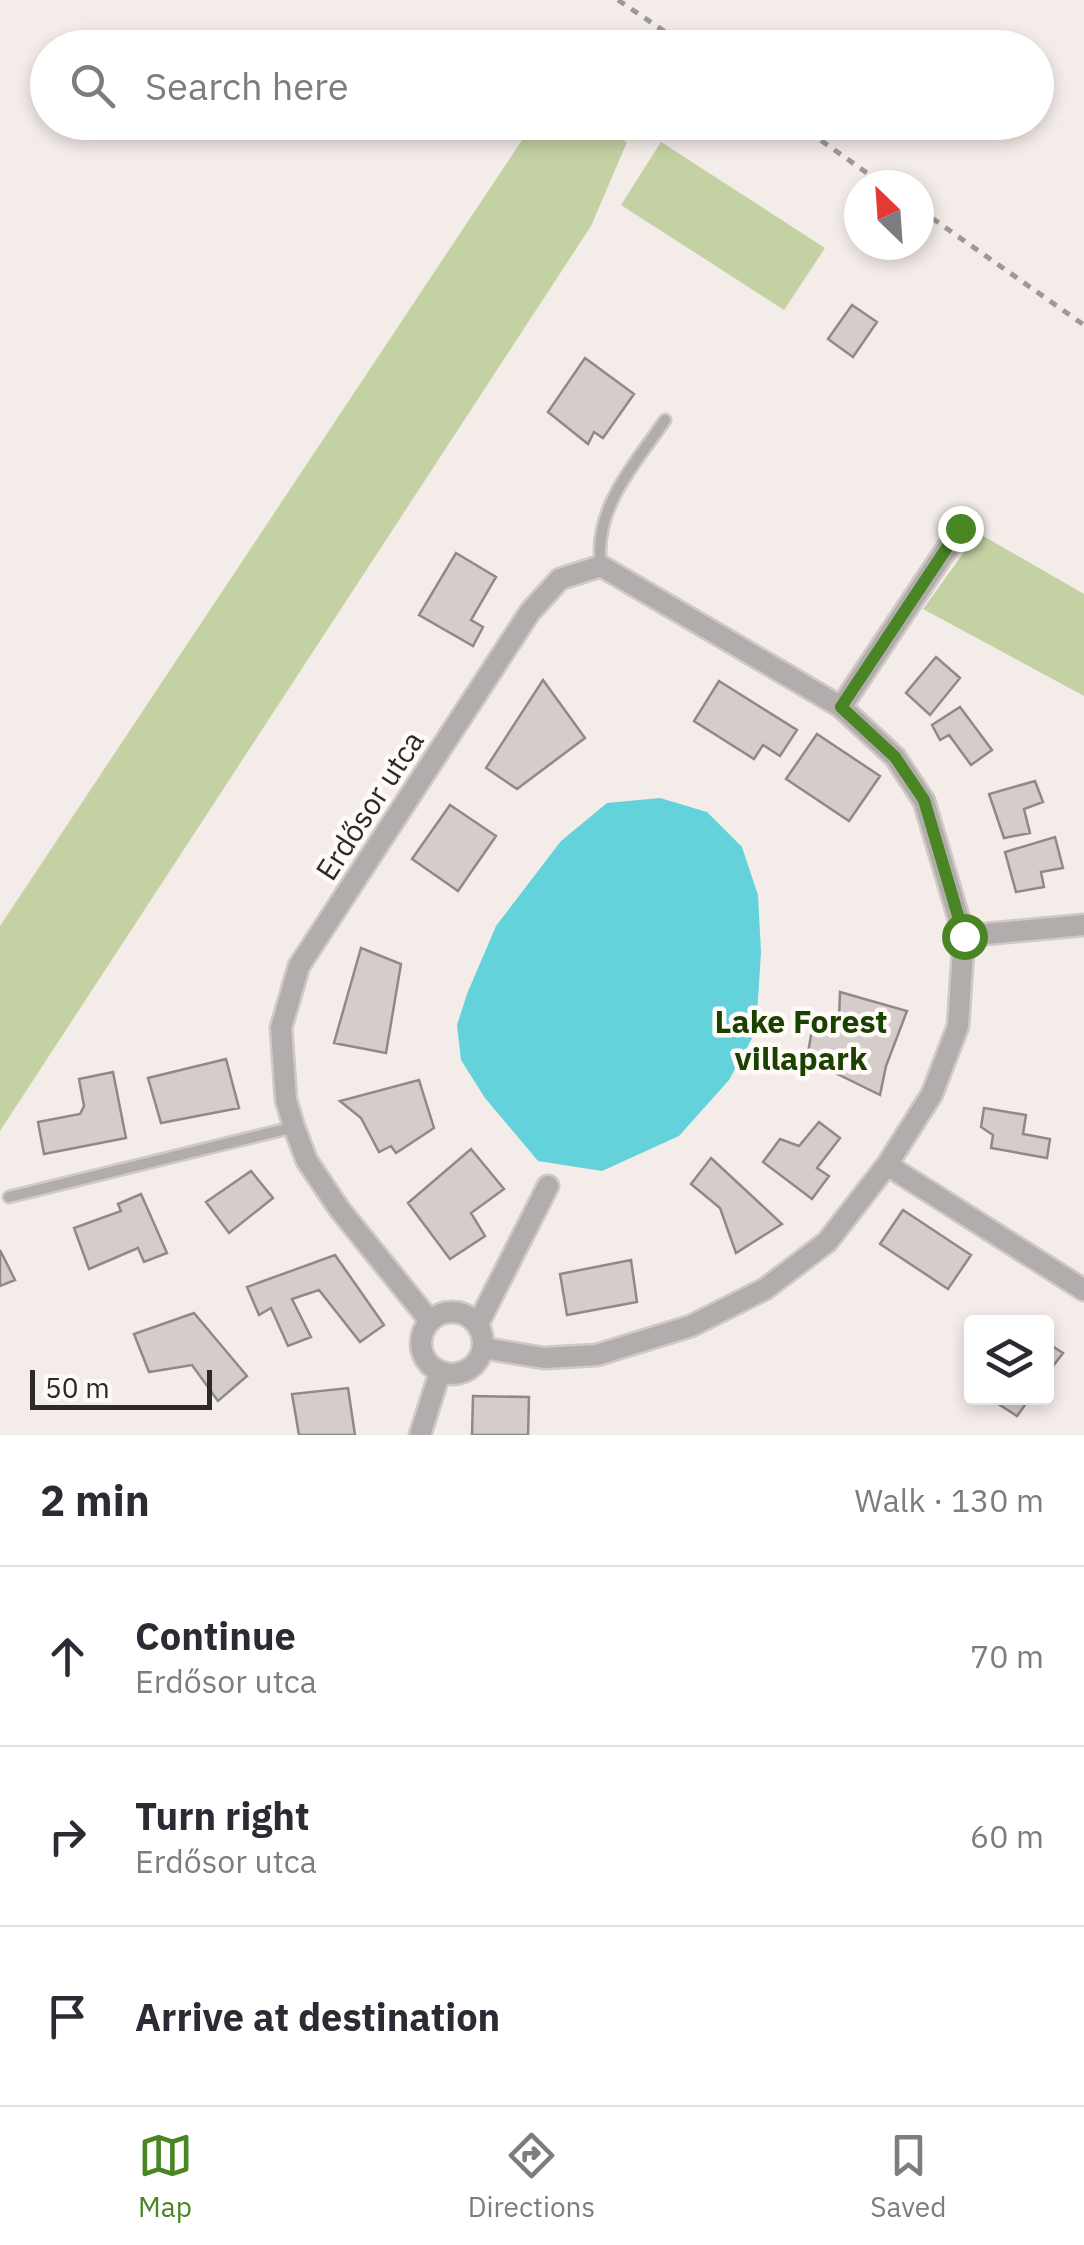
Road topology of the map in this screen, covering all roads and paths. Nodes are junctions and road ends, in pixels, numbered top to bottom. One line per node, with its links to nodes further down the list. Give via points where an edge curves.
1 (618, 0): 2 (path)
2 (662, 30)
3 (821, 140): 4 (path)
4 (863, 170)
5 (934, 220): 6 (path)
6 (1084, 325)
7 (664, 420): 9 (lane, via 605,510)
8 (960, 528): 10 (street)
9 (601, 566): 10 (street); 13 (street, Erdősor utca, via 560,580 530,612 299,966 281,1028)
10 (841, 707): 12 (street, via 895,757 924,800)
11 (1084, 925): 12 (street)
12 (964, 936): 14 (street, via 958,1026 932,1094)
13 (294, 1127): 16 (lane); 18 (street, Erdősor utca, via 307,1161 340,1210)
14 (888, 1164): 17 (street); 20 (street, via 827,1242 765,1289 691,1326 596,1354 544,1358)
15 (548, 1186): 19 (street)
16 (9, 1197)
17 (1084, 1290)
18 (430, 1321): 19 (street, via 449,1312); 21 (street, via 423,1355)
19 (478, 1324): 20 (street)
20 (483, 1348): 21 (street, via 472,1368)
21 (440, 1372): 22 (street)
22 (420, 1435)

